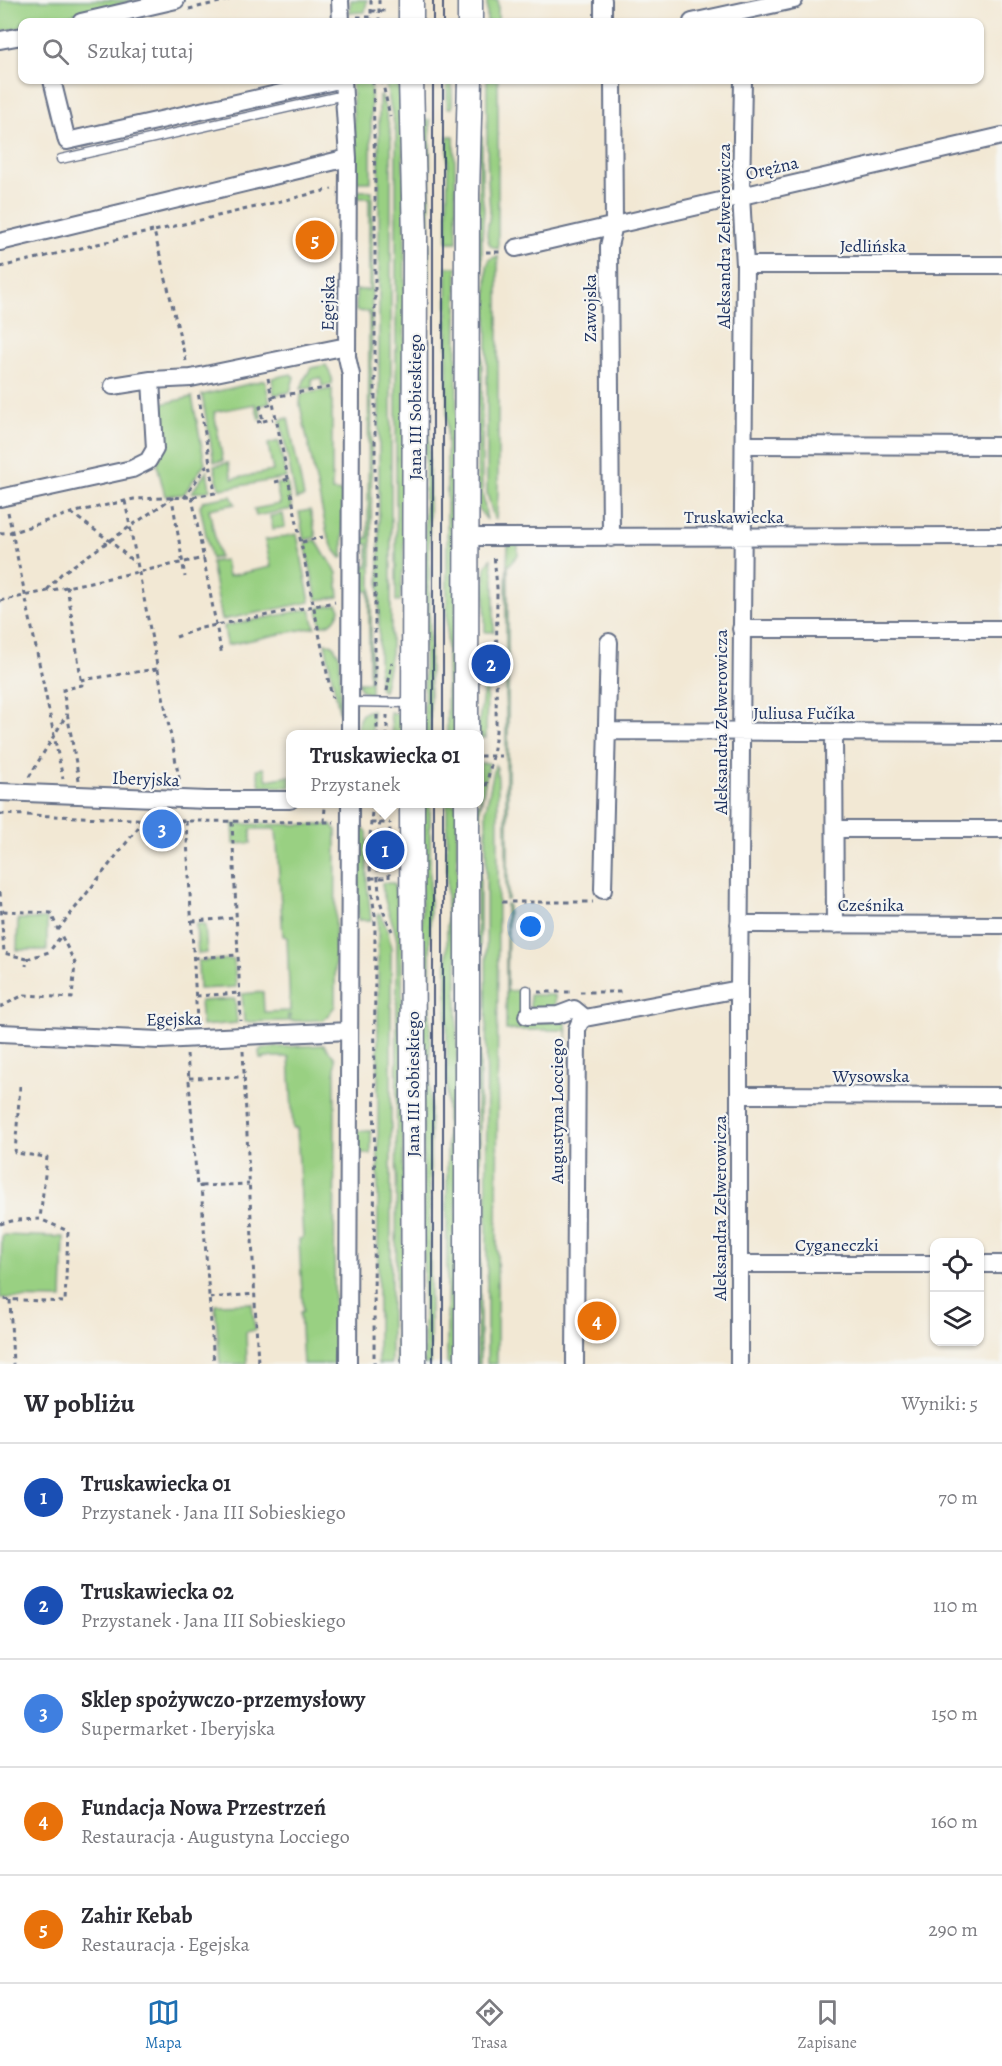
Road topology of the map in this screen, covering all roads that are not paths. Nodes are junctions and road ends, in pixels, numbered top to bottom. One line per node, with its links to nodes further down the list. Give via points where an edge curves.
1 (176, 0): 8 (street)
2 (340, 0): 9 (street)
3 (411, 0): 10 (main road)
4 (470, 0): 11 (main road)
5 (603, 0): 12 (street)
6 (794, 0): 7 (street)
7 (744, 17)
8 (98, 18)
9 (344, 18)
10 (411, 18)
11 (470, 18)
12 (603, 18)
13 (18, 37): 14 (street)
14 (0, 40)
15 (53, 84): 20 (street, via 67,141)
16 (411, 84): 44 (main road, Jana III Sobieskiego)
17 (470, 84): 37 (main road)
18 (613, 84): 25 (street, Zawojska)
19 (743, 84): 24 (street, Aleksandra Zelwerowicza)
20 (342, 85): 22 (street, Egejska); 23 (lane)
21 (1002, 136): 24 (street, Orężna)
22 (348, 158): 26 (street); 30 (street, Egejska)
23 (61, 159)
24 (741, 195): 25 (street, Orężna); 29 (street, Aleksandra Zelwerowicza)
25 (614, 225): 27 (street, Orężna); 39 (street, Zawojska, via 609,246)
26 (0, 242)
27 (516, 248)
28 (1002, 265): 29 (street, Jedlińska)
29 (745, 266): 33 (street, Aleksandra Zelwerowicza)
30 (347, 346): 31 (street, via 191,378); 43 (street, Egejska, via 351,375)
31 (151, 380): 32 (street); 35 (street, via 155,449 148,461 132,469)
32 (112, 386)
33 (744, 445): 34 (street); 38 (street, Aleksandra Zelwerowicza)
34 (1002, 446)
35 (2, 497)
36 (1002, 536): 38 (street, Truskawiecka)
37 (467, 537): 39 (street, Truskawiecka); 47 (main road)
38 (742, 537): 39 (street, Truskawiecka); 40 (street, Aleksandra Zelwerowicza)
39 (611, 538)
40 (741, 629): 41 (street); 49 (street, Aleksandra Zelwerowicza)
41 (1002, 629)
42 (609, 642): 48 (street)
43 (351, 702): 44 (lane); 45 (street, Egejska)
44 (415, 703): 46 (main road, Jana III Sobieskiego)
45 (350, 730)
46 (414, 730)
47 (477, 730)
48 (607, 731): 49 (street, Juliusa Fučíka); 59 (street)
49 (742, 732): 50 (street, Juliusa Fučíka); 60 (street, Aleksandra Zelwerowicza)
50 (834, 732): 51 (street, Juliusa Fučíka); 57 (street)
51 (1002, 733)
52 (0, 792): 53 (street, Iberyjska)
53 (286, 800)
54 (350, 808): 67 (street)
55 (401, 808): 76 (main road, Jana III Sobieskiego)
56 (467, 808): 77 (main road)
57 (835, 829): 58 (street); 61 (street)
58 (1002, 829)
59 (603, 890)
60 (739, 924): 61 (street, Cześnika); 63 (street, Aleksandra Zelwerowicza)
61 (835, 925): 62 (street, Cześnika)
62 (1002, 925)
63 (739, 989): 66 (street, Augustyna Locciego); 69 (street, Aleksandra Zelwerowicza)
64 (527, 991): 65 (lane)
65 (527, 1016): 66 (street, via 558,1015 574,1009)
66 (585, 1018): 78 (street, Augustyna Locciego, via 580,1022 576,1039)
67 (349, 1031): 68 (street, Egejska, via 192,1038); 75 (street)
68 (0, 1033)
69 (740, 1095): 70 (street, Wysowska); 71 (street, Aleksandra Zelwerowicza)
70 (1002, 1095)
71 (739, 1264): 72 (street, Cyganeczki); 79 (street, Aleksandra Zelwerowicza)
72 (930, 1264)
73 (984, 1264): 74 (street)
74 (1002, 1264)
75 (348, 1364)
76 (414, 1364)
77 (467, 1364)
78 (575, 1364)
79 (739, 1364)

